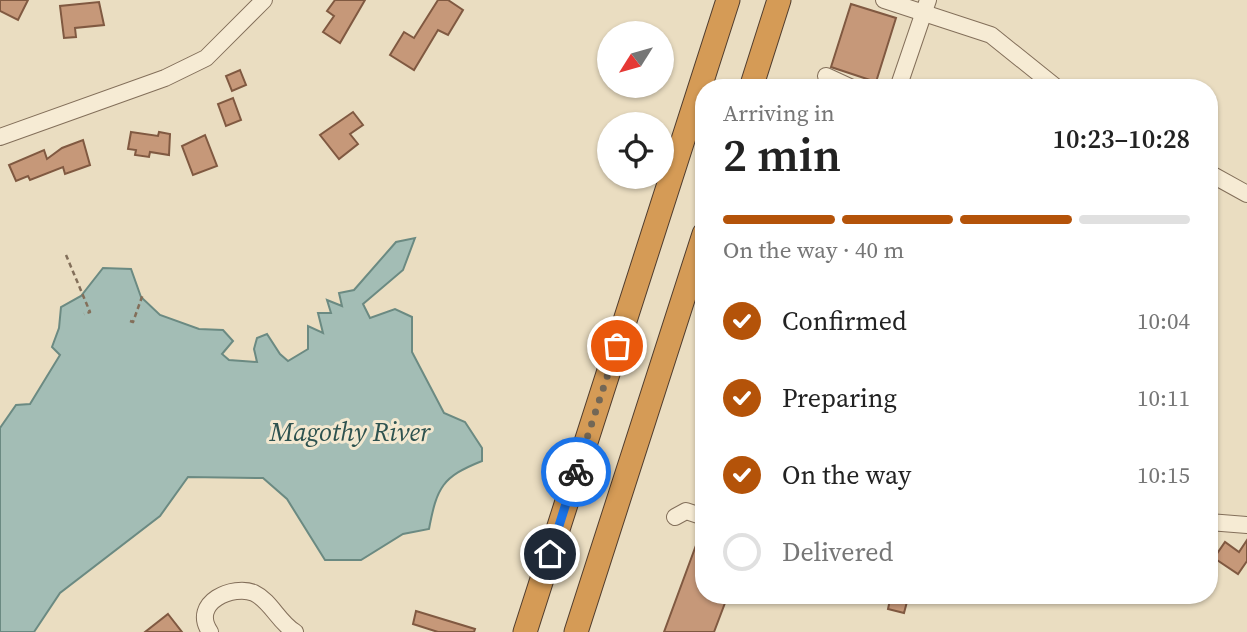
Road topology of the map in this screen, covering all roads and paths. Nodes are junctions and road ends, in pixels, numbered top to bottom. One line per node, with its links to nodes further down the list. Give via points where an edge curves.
1 (264, 0): 13 (street, via 206,58 165,78)
2 (728, 0): 7 (highway)
3 (779, 0): 8 (highway)
4 (884, 0): 5 (street)
5 (927, 6): 10 (street); 11 (street, via 991,35)
6 (826, 76): 9 (street)
7 (703, 79)
8 (754, 79)
9 (832, 79)
10 (901, 79)
11 (1046, 79)
12 (695, 103): 27 (highway)
13 (0, 137)
14 (1218, 178): 15 (street)
15 (1247, 194)
16 (66, 255): 19 (path, via 90,312)
17 (695, 262): 28 (highway)
18 (143, 294): 20 (path)
19 (84, 314)
20 (130, 321)
21 (695, 514): 22 (street, via 687,511)
22 (675, 517)
23 (1218, 523): 24 (street)
24 (1247, 525)
25 (286, 631): 26 (street, via 254,593 243,592 210,602 205,608)
26 (210, 632)
27 (525, 632)
28 (576, 632)

